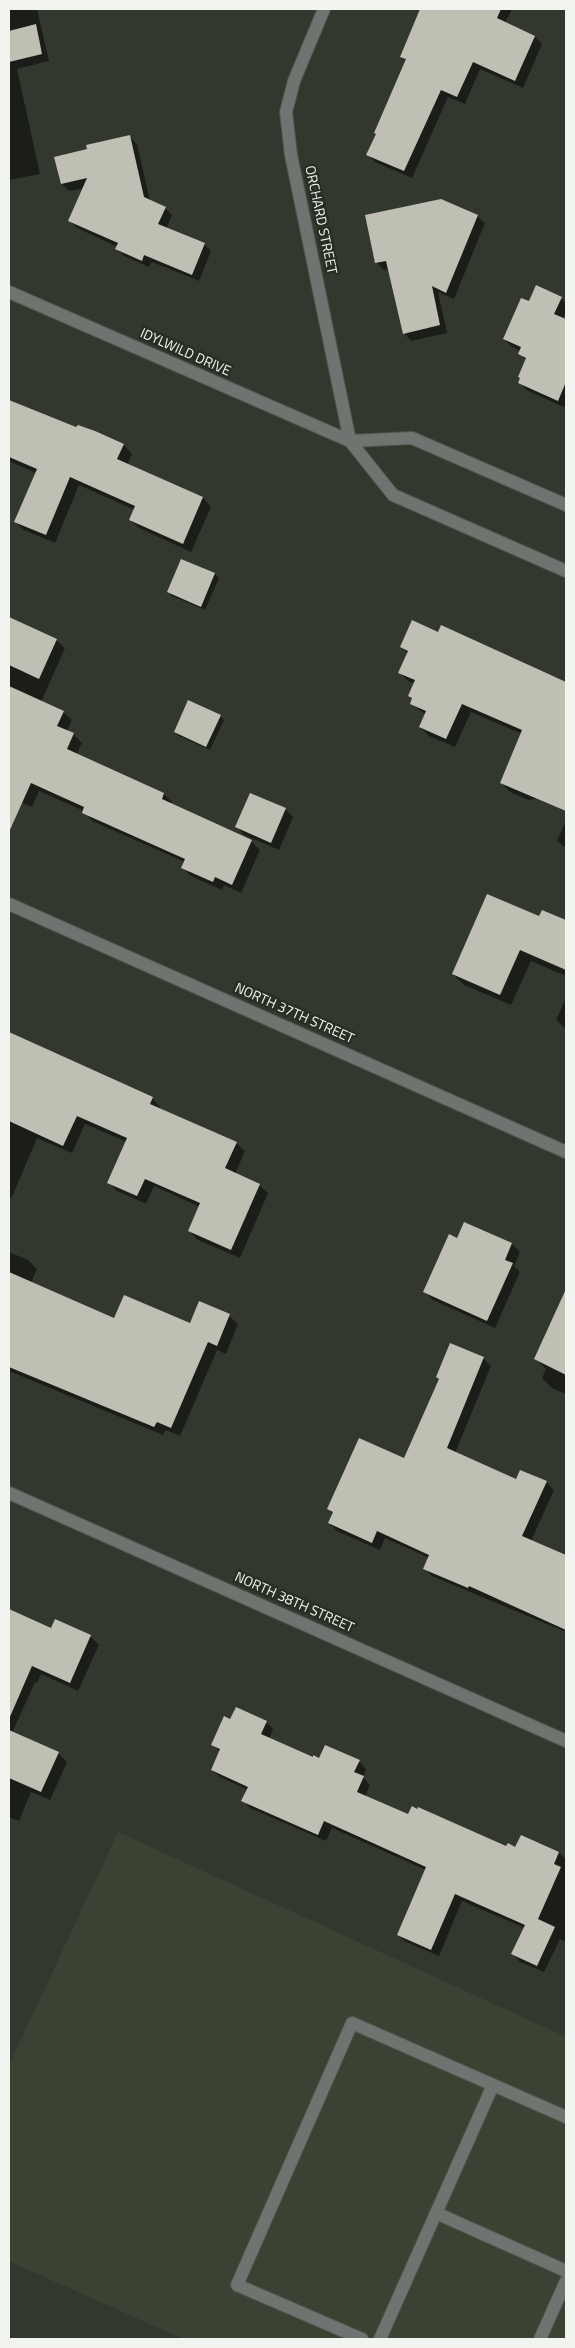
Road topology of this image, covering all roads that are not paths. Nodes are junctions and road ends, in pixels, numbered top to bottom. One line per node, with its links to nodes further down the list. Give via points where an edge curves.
1 (324, 9): 3 (street, ORCHARD STREET, via 294,81 286,112 291,155)
2 (9, 292): 3 (street, IDYLWILD DRIVE)
3 (350, 442): 4 (street, IDYLWILD DRIVE, via 412,438); 5 (street, IDYLWILD DRIVE, via 393,495)
4 (566, 505)
5 (566, 571)
6 (9, 904): 7 (street, NORTH 37TH STREET)
7 (566, 1152)
8 (9, 1493): 9 (street, NORTH 38TH STREET)
9 (566, 1741)
10 (493, 2085): 11 (street); 12 (street); 15 (street, via 352,2023 237,2285)
11 (566, 2117)
12 (436, 2213): 13 (street); 16 (street)
13 (566, 2271)
14 (566, 2281): 17 (street)
15 (362, 2339)
16 (380, 2339)
17 (540, 2339)

